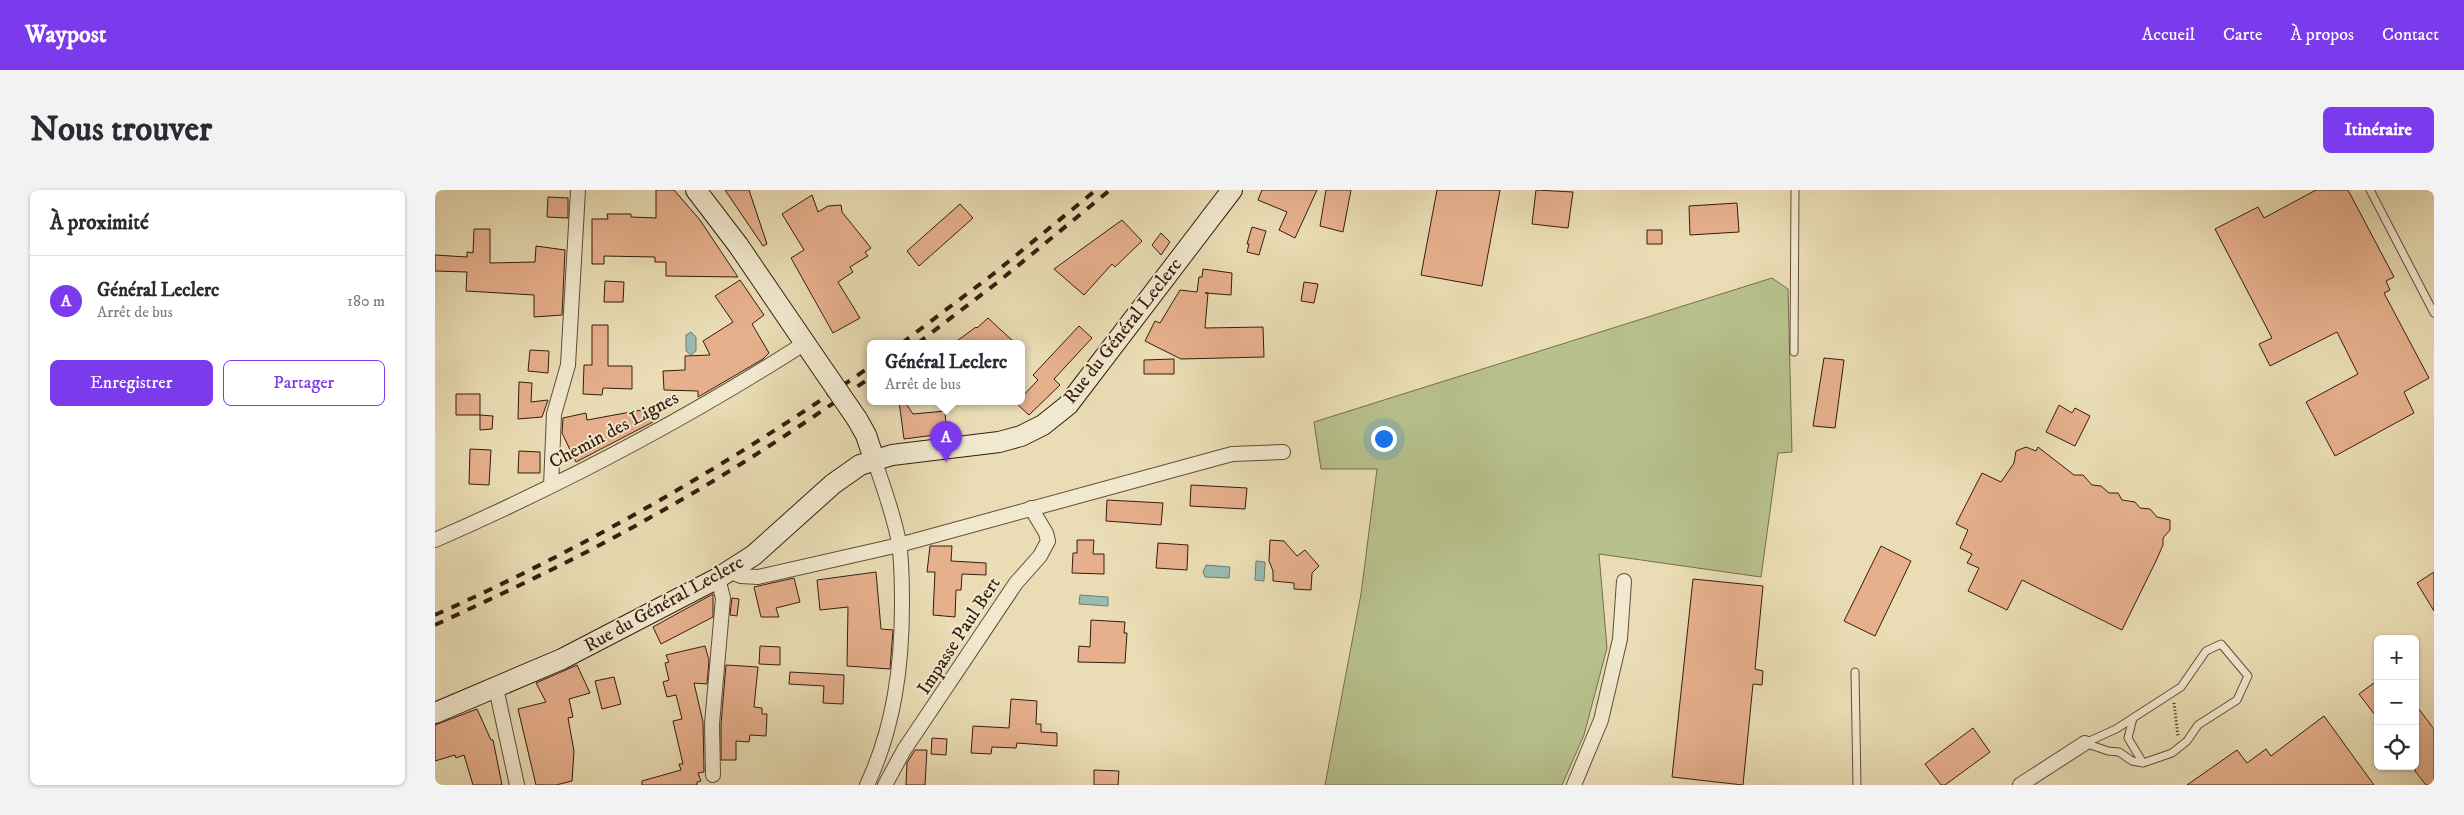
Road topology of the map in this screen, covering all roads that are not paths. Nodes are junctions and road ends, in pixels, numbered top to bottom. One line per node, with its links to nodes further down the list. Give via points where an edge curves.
1 (578, 190): 11 (street, via 568,365 554,414)
2 (696, 190): 7 (street)
3 (1232, 190): 10 (street, Rue du Général Leclerc, via 1068,405 1043,425 999,442)
4 (1795, 190): 8 (lane)
5 (2369, 190): 6 (lane)
6 (2434, 313)
7 (805, 343): 10 (street, bridge, via 857,419); 11 (street, Chemin des Lignes, via 659,429)
8 (1794, 352)
9 (1283, 452): 12 (street, via 1232,454)
10 (874, 459): 14 (street); 15 (street, Rue du Général Leclerc, via 847,473 753,555)
11 (551, 486): 13 (street, Chemin des Lignes)
12 (1031, 508): 14 (street); 26 (street, Impasse Paul Bert, via 1046,532 1044,549 1016,583 904,750)
13 (435, 540)
14 (898, 540): 15 (street, via 758,577); 25 (street, via 902,566 900,673 882,753)
15 (723, 575): 18 (street, Rue du Général Leclerc, via 570,654); 23 (street, via 713,708)
16 (1624, 581): 27 (street, via 1620,639 1601,720)
17 (1855, 672): 28 (lane)
18 (496, 688): 19 (street, Rue du Général Leclerc); 24 (street)
19 (435, 714)
20 (2133, 718): 21 (lane); 22 (lane, via 2128,738); 22 (lane, via 2181,687 2206,651 2221,644 2248,676 2237,700 2198,725 2172,753)
21 (2085, 743): 22 (lane, via 2119,752 2132,761); 29 (street)
22 (2143, 763)
23 (713, 775)
24 (517, 785)
25 (867, 785)
26 (885, 785)
27 (1574, 785)
28 (1857, 785)
29 (2020, 785)

